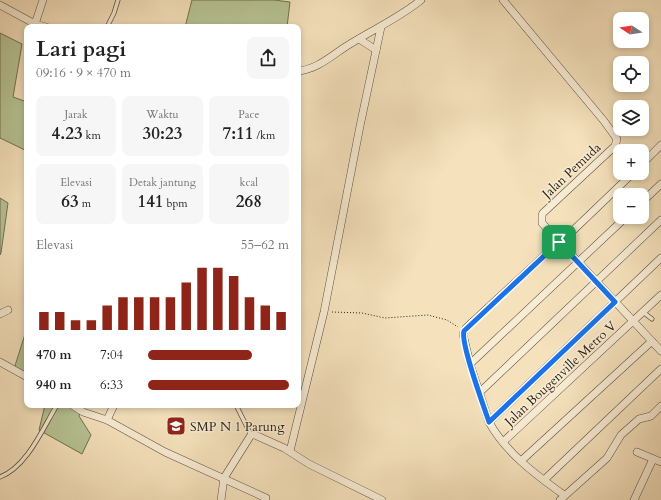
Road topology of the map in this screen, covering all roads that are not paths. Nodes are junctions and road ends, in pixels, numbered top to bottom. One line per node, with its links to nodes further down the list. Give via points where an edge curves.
1 (44, 0): 6 (street)
2 (118, 0): 7 (lane)
3 (421, 0): 8 (street)
4 (503, 0): 19 (street, Jalan Pemuda, via 617,139 615,146 542,216 542,223)
5 (0, 5): 6 (street)
6 (35, 24)
7 (108, 24)
8 (381, 27): 9 (street); 10 (street)
9 (358, 39): 10 (street); 11 (street, via 318,66)
10 (376, 50): 37 (street, via 324,312)
11 (301, 70)
12 (661, 146): 13 (street)
13 (649, 157)
14 (626, 180): 19 (street)
15 (661, 184): 16 (street)
16 (649, 195)
17 (661, 220): 22 (street)
18 (619, 224): 21 (street)
19 (560, 243): 21 (street, Jalan Pemuda); 33 (street, via 464,331 463,338)
20 (661, 258): 24 (street)
21 (578, 262): 22 (street, Jalan Pemuda); 33 (street)
22 (596, 281): 24 (street, Jalan Pemuda); 36 (street)
23 (661, 295): 26 (street, Jalan Bougenville Metro V)
24 (615, 302): 29 (street, Jalan Pemuda); 47 (street)
25 (8, 310): 27 (street)
26 (643, 312): 28 (lane); 29 (street, Jalan Bougenville Metro V)
27 (0, 314)
28 (652, 319)
29 (633, 321): 30 (street, Jalan Pemuda); 49 (street, Jalan Bougenville Metro V)
30 (652, 341): 31 (street, Jalan Pemuda); 53 (street)
31 (661, 351)
32 (0, 362): 35 (street)
33 (470, 364): 36 (street)
34 (661, 369): 57 (street)
35 (24, 375)
36 (480, 392): 47 (street)
37 (301, 406)
38 (661, 406): 59 (street, via 651,416 639,420 621,435 607,458)
39 (55, 408): 55 (lane, via 30,451 12,471)
40 (77, 408): 45 (street)
41 (85, 408): 45 (street)
42 (113, 408): 46 (street)
43 (238, 408): 48 (lane)
44 (301, 408): 50 (street)
45 (83, 412): 46 (street)
46 (107, 420): 56 (street, via 148,444)
47 (489, 422): 49 (street)
48 (251, 435): 50 (street); 56 (street)
49 (503, 442): 53 (street)
50 (290, 451): 61 (street, via 309,464)
51 (637, 452): 52 (street)
52 (653, 459): 54 (street); 62 (street)
53 (521, 461): 57 (street)
54 (661, 462)
55 (0, 477)
56 (224, 478): 58 (street); 60 (street)
57 (544, 480): 59 (street)
58 (266, 498)
59 (562, 498)
60 (221, 500)
61 (382, 500)
62 (634, 500)

